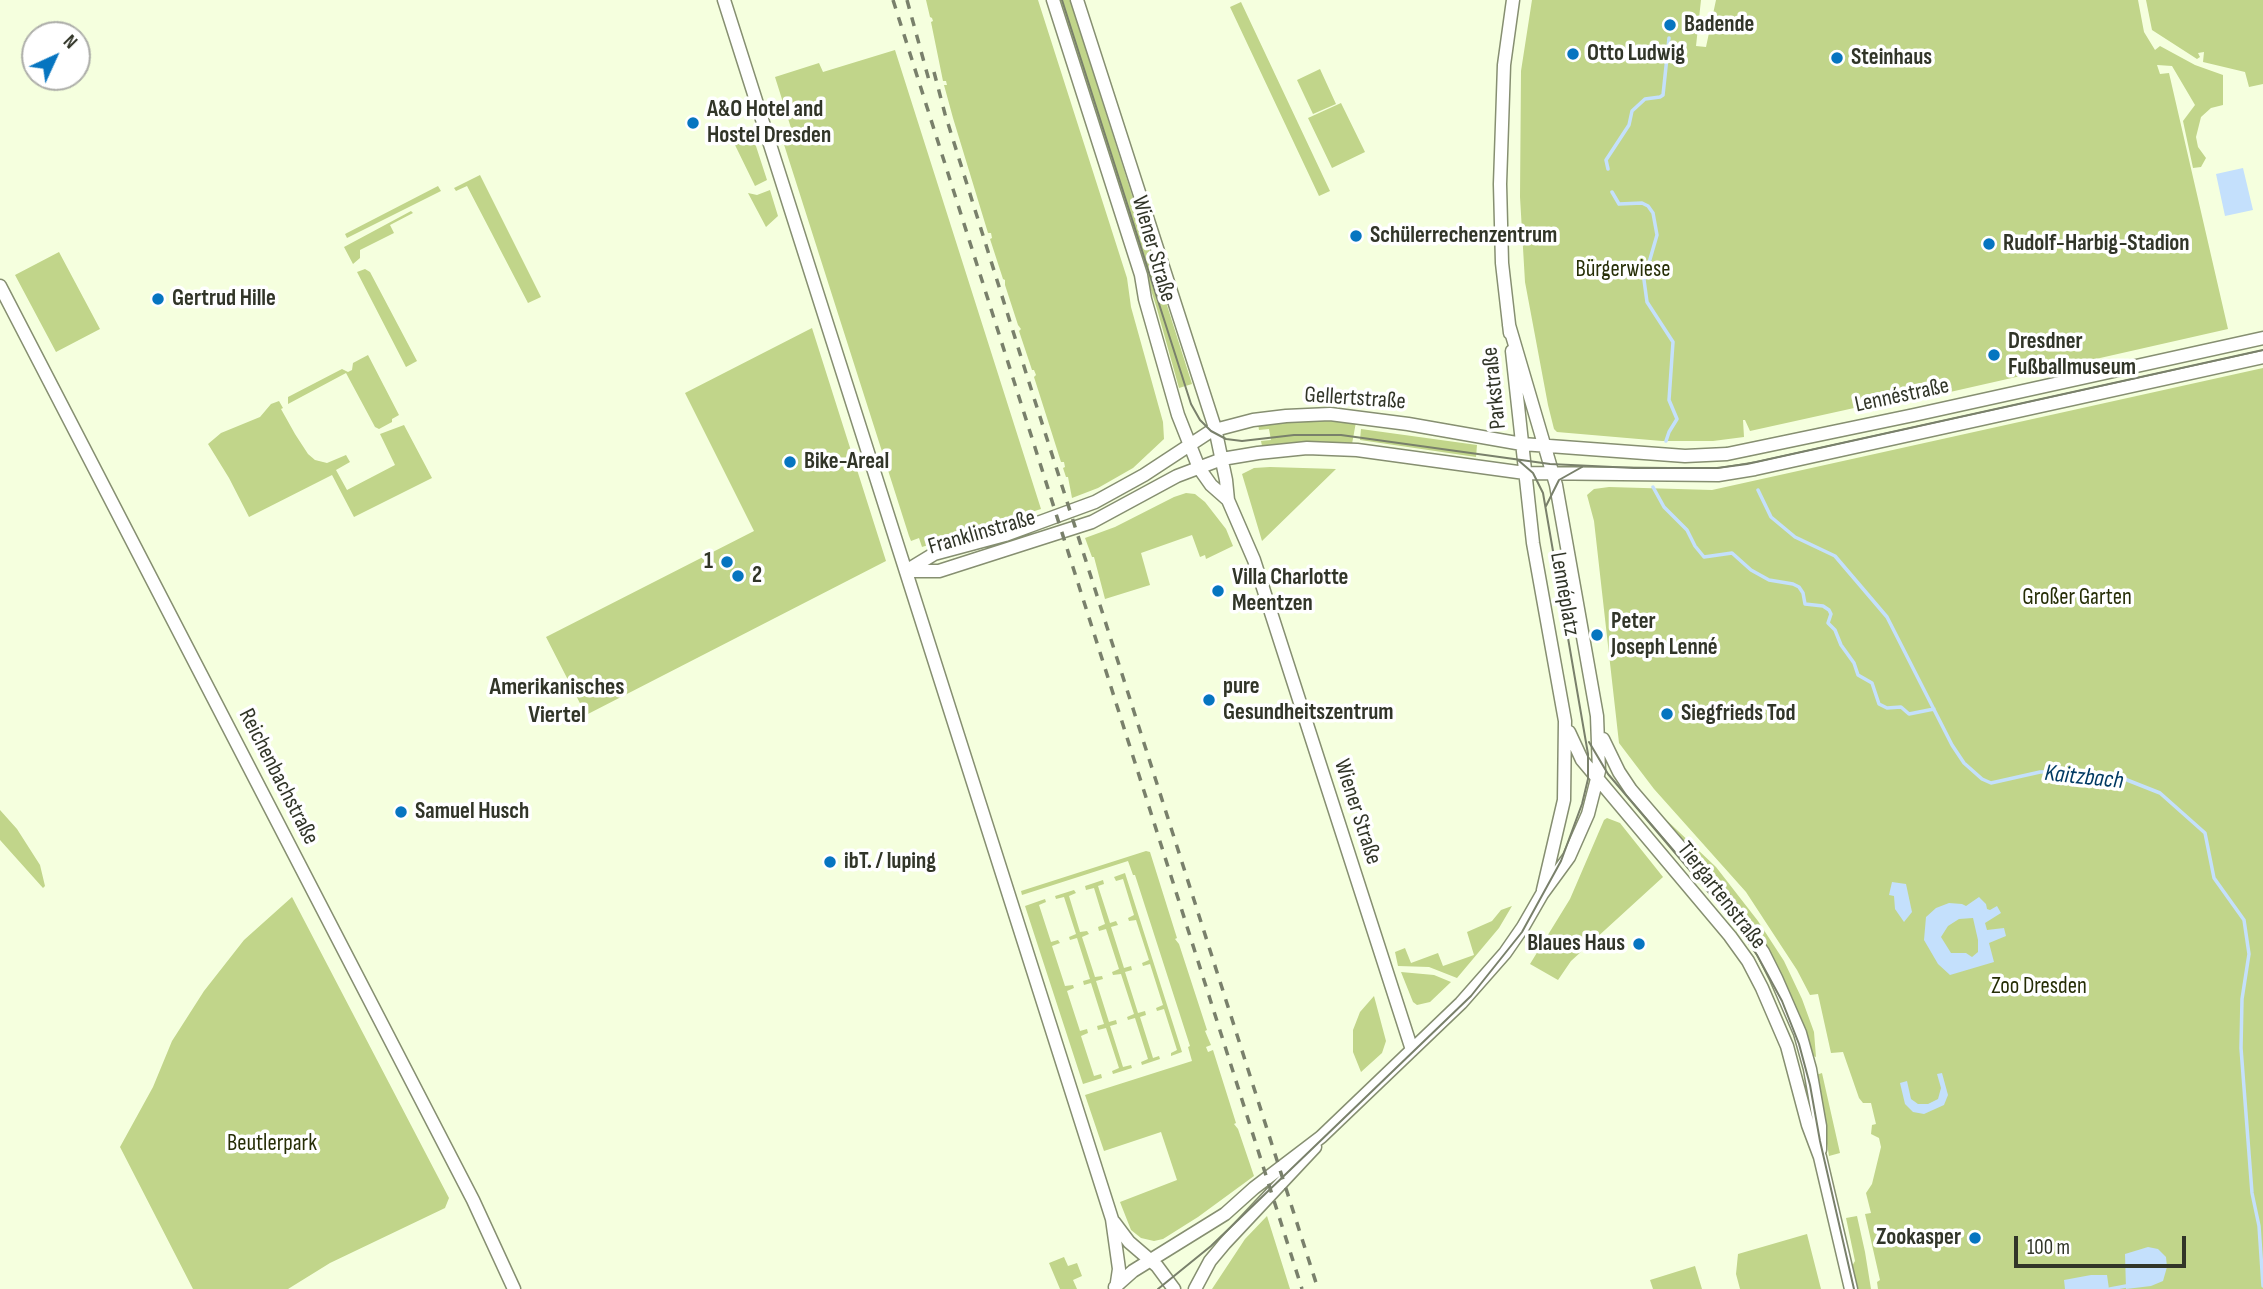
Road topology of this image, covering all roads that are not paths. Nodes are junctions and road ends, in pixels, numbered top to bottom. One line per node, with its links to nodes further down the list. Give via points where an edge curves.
1 (724, 0): 18 (main road)
2 (1054, 0): 11 (main road, Wiener Straße, via 1141,275)
3 (1077, 0): 9 (main road, Wiener Straße)
4 (1513, 0): 6 (main road, via 1504,65 1500,184)
5 (0, 286): 29 (main road, Reichenbachstraße, via 473,1200)
6 (1509, 326): 10 (main road, Parkstraße); 12 (main road, Parkstraße)
7 (2263, 338): 12 (main road, Lennéstraße, via 1727,454 1685,456)
8 (2263, 357): 15 (main road, Lennéstraße, via 1743,471 1688,476)
9 (1215, 428): 10 (main road, Gellertstraße, via 1286,416 1330,415); 11 (main road, Gellertstraße); 13 (main road, Wiener Straße)
10 (1522, 443): 12 (main road); 16 (main road, Lennéplatz)
11 (1188, 444): 14 (main road, Wiener Straße); 18 (main road, Franklinstraße, via 1096,502 934,554)
12 (1545, 445): 15 (main road, Lennéplatz)
13 (1222, 459): 14 (main road); 16 (main road, via 1307,448 1357,450); 17 (main road, Wiener Straße)
14 (1199, 468): 17 (main road, Wiener Straße); 18 (main road, Franklinstraße, via 1092,522 939,571)
15 (1552, 472): 16 (main road); 19 (main road, Lennéplatz)
16 (1525, 473): 20 (main road, Lennéplatz)
17 (1228, 500): 23 (main road, Wiener Straße, via 1254,560)
18 (905, 571): 26 (main road)
19 (1597, 716): 21 (main road); 25 (main road, Tiergartenstraße, via 1619,772 1746,928 1787,998 1810,1069 1820,1126)
20 (1565, 721): 21 (main road, Tiergartenstraße, via 1574,747); 22 (main road, via 1564,800)
21 (1598, 779): 22 (main road, via 1569,857); 25 (main road, Tiergartenstraße, via 1713,913 1748,961 1787,1046)
22 (1542, 894): 23 (main road, via 1505,953)
23 (1412, 1050): 24 (main road)
24 (1321, 1137): 27 (main road, via 1225,1214); 31 (main road, via 1210,1261)
25 (1820, 1157): 32 (main road, Tiergartenstraße)
26 (1112, 1219): 27 (main road, via 1129,1242); 28 (main road, via 1119,1269)
27 (1152, 1260): 28 (main road); 30 (main road)
28 (1115, 1288)
29 (514, 1289)
30 (1174, 1289)
31 (1195, 1289)
32 (1851, 1289)

